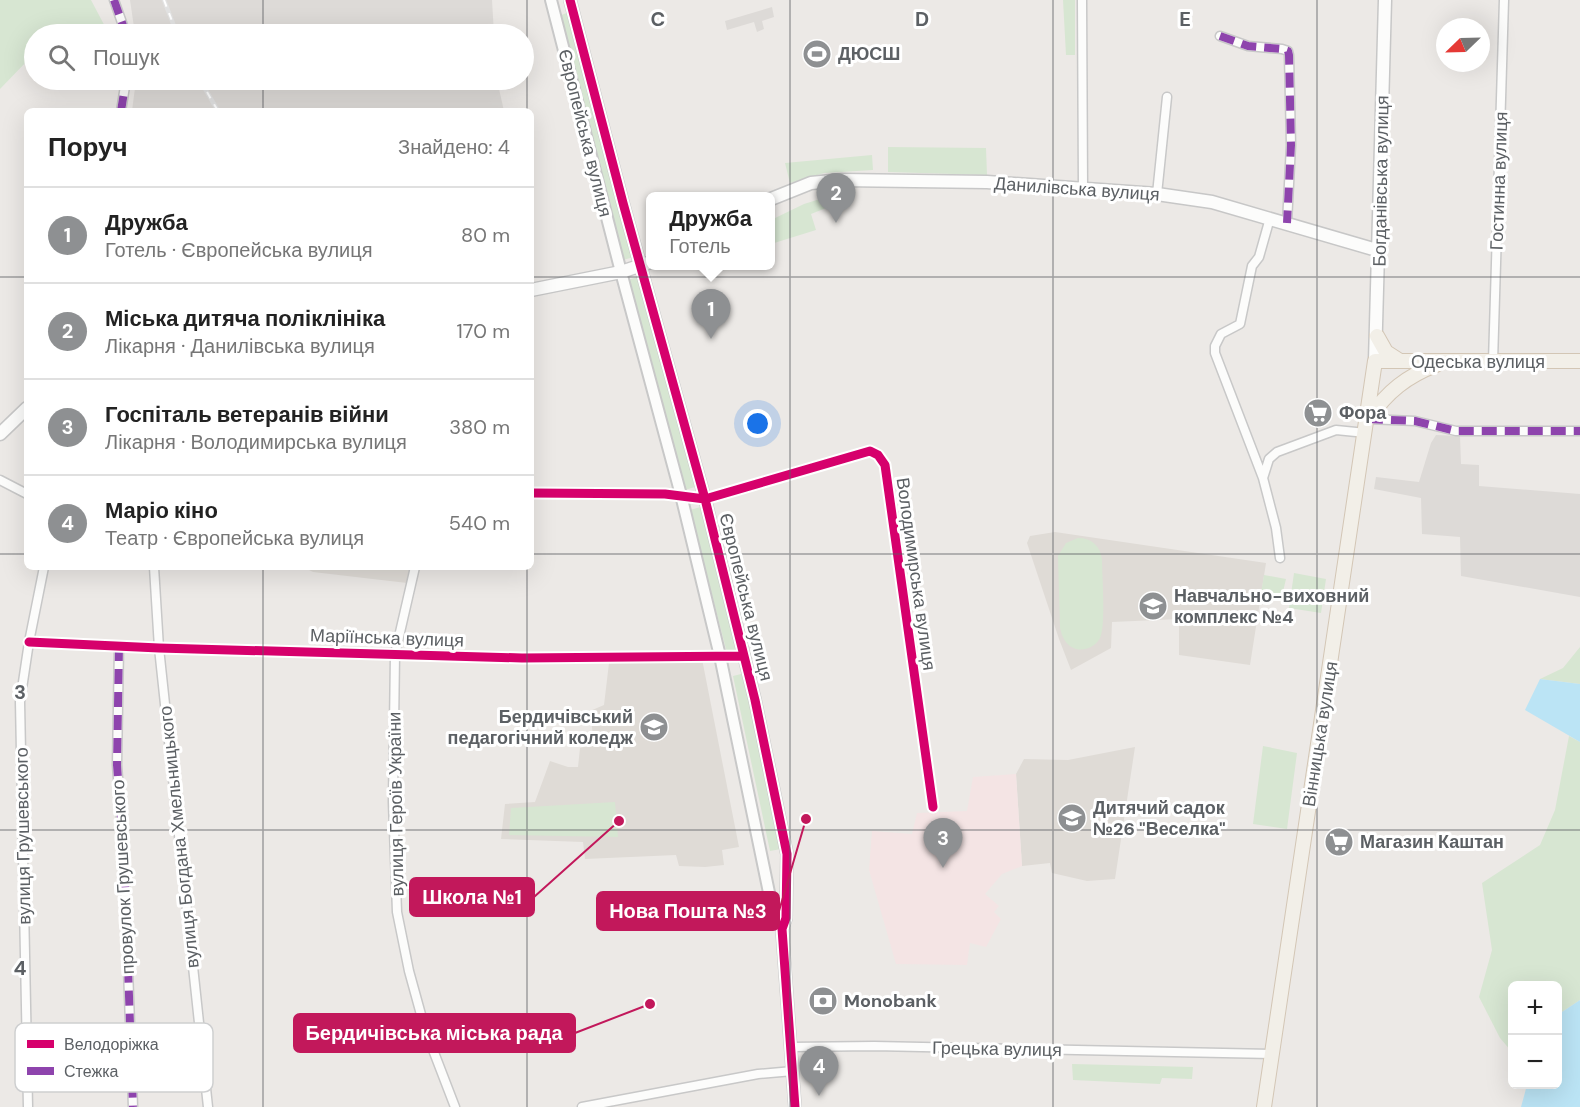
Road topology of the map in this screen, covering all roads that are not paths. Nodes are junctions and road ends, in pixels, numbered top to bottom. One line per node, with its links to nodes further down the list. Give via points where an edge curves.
1 (114, 0): 7 (street)
2 (553, 0): 20 (street, Європейська вулиця)
3 (570, 0): 18 (street, Європейська вулиця)
4 (1082, 0): 12 (street)
5 (1385, 0): 17 (main road, Богданівська вулиця)
6 (1504, 0): 26 (street, Гостинна вулиця)
7 (122, 24)
8 (1220, 36): 16 (street, via 1248,46 1288,51 1291,145)
9 (124, 90): 11 (street)
10 (1167, 97): 13 (street)
11 (121, 108)
12 (1083, 189): 13 (main road, Данилівська вулиця); 14 (main road, Данилівська вулиця, via 987,182 842,180 811,183)
13 (1157, 194): 15 (main road, Данилівська вулиця, via 1212,202)
14 (775, 197)
15 (1270, 218): 16 (main road, Данилівська вулиця); 34 (street, via 1259,257 1252,266 1240,324 1221,334 1215,346)
16 (1287, 223): 17 (main road, Данилівська вулиця)
17 (1380, 251): 22 (main road, Богданівська вулиця)
18 (646, 264): 20 (main road)
19 (648, 270): 39 (street, Європейська вулиця)
20 (621, 272): 21 (main road); 38 (street, Європейська вулиця)
21 (534, 289)
22 (1377, 336): 24 (main road, via 1386,352); 27 (main road, Богданівська вулиця)
23 (1580, 361): 26 (main road, Одеська вулиця)
24 (1402, 362): 25 (main road, Одеська вулиця); 27 (main road, Одеська вулиця)
25 (1444, 362): 26 (main road, Одеська вулиця); 28 (main road)
26 (1493, 362)
27 (1375, 368): 28 (main road, via 1379,385 1387,387); 30 (main road, Вінницька вулиця)
28 (1405, 380): 30 (main road, via 1389,392)
29 (24, 411): 33 (main road)
30 (1368, 419): 31 (street, via 1415,421 1456,431); 32 (main road, Вінницька вулиця)
31 (1580, 431)
32 (1366, 433): 34 (street, via 1336,429 1277,452 1269,459); 56 (main road, Вінницька вулиця)
33 (0, 434)
34 (1263, 478): 40 (street)
35 (0, 480): 36 (street)
36 (24, 492)
37 (534, 493): 38 (street)
38 (681, 495): 39 (street); 48 (street, Європейська вулиця)
39 (705, 499): 49 (street, Європейська вулиця); 50 (street, Володимирська вулиця, via 870,451 878,455 885,465)
40 (1280, 558)
41 (44, 570): 44 (street, вулиця Грушевського)
42 (154, 570): 46 (street, вулиця Богдана Хмельницького)
43 (414, 570): 47 (street, вулиця Героїв України)
44 (29, 642): 45 (street, Маріїнська вулиця); 52 (street, вулиця Грушевського, via 20,702)
45 (119, 646): 46 (street, Маріїнська вулиця); 53 (street, провулок Грушевського, via 117,765)
46 (159, 648): 47 (street, Маріїнська вулиця); 54 (street, вулиця Богдана Хмельницького)
47 (395, 654): 48 (street, Маріїнська вулиця, via 522,658); 64 (street, вулиця Героїв України, via 393,802 397,912 425,1029)
48 (720, 656): 49 (street, Маріїнська вулиця); 51 (street, Європейська вулиця, via 772,908)
49 (744, 656): 51 (street, Європейська вулиця, via 787,854 786,918)
50 (933, 807)
51 (782, 929): 55 (street, Європейська вулиця)
52 (26, 1023)
53 (131, 1023)
54 (199, 1023)
55 (791, 1047): 56 (street, Грецька вулиця); 57 (street, Європейська вулиця)
56 (1273, 1054): 67 (main road, Вінницька вулиця)
57 (793, 1071): 65 (street); 66 (street, Європейська вулиця)
58 (28, 1092): 61 (street, вулиця Грушевського)
59 (133, 1092): 62 (street, провулок Грушевського)
60 (206, 1092): 63 (street, вулиця Богдана Хмельницького)
61 (28, 1107)
62 (134, 1107)
63 (208, 1107)
64 (455, 1107)
65 (582, 1107)
66 (795, 1107)
67 (1264, 1107)

